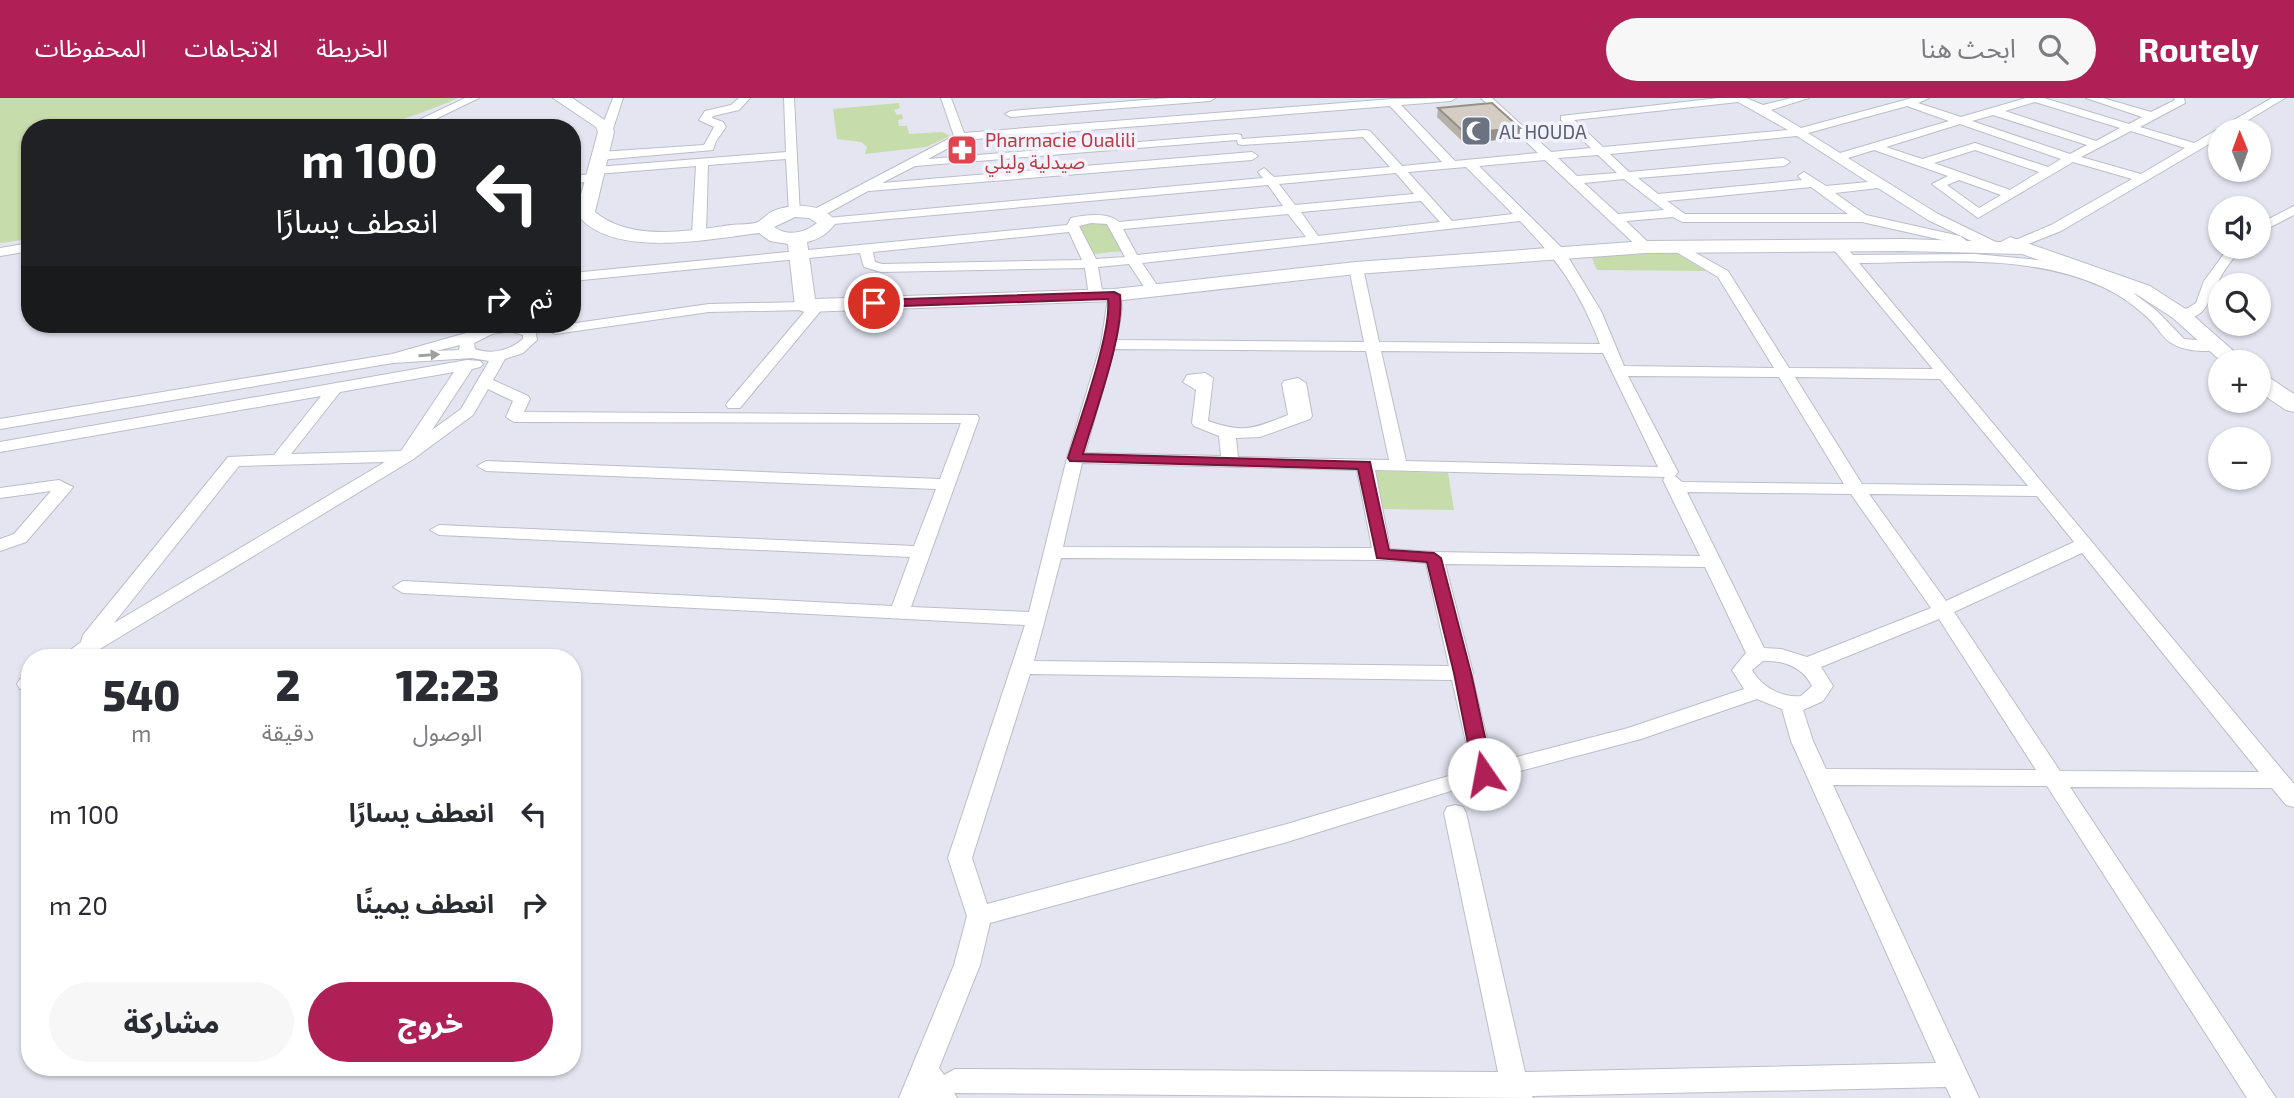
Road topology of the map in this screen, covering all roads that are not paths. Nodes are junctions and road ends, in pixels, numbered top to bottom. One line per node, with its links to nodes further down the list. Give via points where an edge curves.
1 (474, 98): 36 (street)
2 (561, 98): 43 (street, via 599,121)
3 (618, 98): 43 (street)
4 (745, 98): 68 (street, via 735,108 709,113 705,120 720,127 710,141 715,148)
5 (789, 98): 56 (street, via 787,142)
6 (946, 98): 46 (street)
7 (1004, 98): 33 (street)
8 (1057, 98): 29 (street)
9 (1210, 98): 22 (street); 34 (street)
10 (1281, 98): 28 (street, via 1305,102)
11 (1441, 98): 12 (street); 25 (street)
12 (1451, 98)
13 (1486, 98): 57 (street)
14 (1804, 98): 30 (street)
15 (1894, 98): 26 (street)
16 (1924, 98): 26 (street)
17 (2036, 98): 31 (street); 40 (street)
18 (2091, 98): 35 (street)
19 (2179, 98): 35 (street, via 2181,101)
20 (2252, 98): 24 (street)
21 (1738, 99): 23 (street); 30 (street)
22 (1158, 100): 29 (street)
23 (1688, 101): 32 (street)
24 (2275, 101): 37 (street)
25 (1392, 102): 28 (street); 66 (street)
26 (1908, 103): 38 (street); 45 (street)
27 (1596, 105): 32 (street)
28 (1309, 109): 39 (street)
29 (1062, 110): 33 (street)
30 (1762, 110): 45 (street)
31 (1999, 110): 38 (street); 50 (street)
32 (1608, 112): 54 (street, via 1565,117)
33 (1011, 114): 44 (street)
34 (1223, 116): 39 (street); 41 (street); 48 (street)
35 (2152, 116): 40 (street)
36 (427, 119)
37 (2244, 119)
38 (1962, 121): 42 (street); 60 (street)
39 (1303, 123): 48 (street); 69 (street, via 1366,133)
40 (2128, 128): 50 (street); 52 (street)
41 (1050, 130): 44 (street); 55 (street)
42 (1930, 130): 51 (street); 53 (street)
43 (606, 132): 68 (street)
44 (1019, 132): 46 (street)
45 (1797, 133): 47 (street); 59 (street)
46 (960, 137): 63 (street)
47 (1748, 138): 54 (street); 62 (street)
48 (1239, 139): 55 (street); 58 (street)
49 (2208, 139): 52 (street)
50 (2101, 143): 60 (street)
51 (1975, 146): 65 (street); 70 (street)
52 (2194, 146): 75 (street)
53 (1876, 147): 59 (street); 65 (street)
54 (1598, 151): 57 (street); 73 (street)
55 (1061, 152): 63 (street); 79 (street)
56 (792, 155): 61 (street); 88 (street)
57 (1549, 155): 64 (street); 67 (street)
58 (1252, 156): 77 (street); 79 (street)
59 (1838, 157): 78 (street)
60 (2071, 158): 70 (street); 75 (street)
61 (702, 162): 68 (street); 101 (street)
62 (1784, 162): 73 (street); 80 (street)
63 (910, 163): 81 (street)
64 (1469, 163): 66 (street); 71 (street)
65 (1922, 163): 74 (street)
66 (1451, 164): 69 (street)
67 (1562, 167): 71 (street); 76 (street)
68 (596, 168): 72 (street); 101 (street, via 585,213 595,224 630,234)
69 (1400, 169): 77 (street); 83 (street)
70 (2049, 171): 82 (street)
71 (1480, 174): 90 (street)
72 (581, 176)
73 (1627, 176): 76 (street); 84 (street)
74 (1959, 176): 82 (street); 82 (street, via 1938,184 1978,214)
75 (2143, 178): 103 (street, via 2056,228)
76 (1575, 180): 93 (street)
77 (1270, 181): 79 (street); 86 (street)
78 (1880, 184): 80 (street); 103 (street, via 1933,217)
79 (1074, 185): 81 (street); 92 (street); 95 (street)
80 (1819, 186): 84 (street); 85 (street)
81 (862, 189): 92 (street)
82 (2010, 194)
83 (1425, 197): 86 (street); 97 (street)
84 (1654, 198): 89 (street)
85 (1843, 203): 91 (street); 94 (street)
86 (1291, 209): 98 (street); 102 (street)
87 (2294, 210): 96 (street)
88 (795, 213): 92 (street); 99 (street, via 774,218)
89 (1674, 213): 91 (street, via 1688,218); 93 (street)
90 (1523, 217): 97 (street); 111 (street)
91 (1743, 217): 94 (street)
92 (821, 218): 104 (street, via 818,232)
93 (1615, 218): 105 (street)
94 (1862, 218): 103 (street)
95 (1091, 219): 98 (street, via 1109,219); 100 (street, via 1073,223)
96 (2271, 222)
97 (1449, 225): 102 (street)
98 (1115, 226): 115 (street)
99 (764, 227): 101 (street); 104 (street)
100 (1073, 228): 109 (street); 113 (street)
101 (699, 234)
102 (1313, 239): 115 (street, via 1281,243 1264,235 1172,244 1168,248 1174,256)
103 (1994, 245): 112 (street, via 1903,246); 122 (street, via 2143,290)
104 (797, 246): 109 (street); 118 (street); 121 (street)
105 (1646, 247): 106 (street); 111 (street)
106 (1678, 247): 107 (street); 117 (street)
107 (1723, 247): 112 (street); 117 (street)
108 (21, 248): 110 (street)
109 (866, 250): 113 (street, via 869,264 881,268 994,267)
110 (0, 252)
111 (1558, 252): 116 (street); 132 (street, via 1594,312)
112 (1844, 253): 130 (street, via 2038,262 2124,293 2176,341); 139 (street)
113 (1088, 259): 115 (street); 120 (street)
114 (2225, 259): 122 (street, via 2202,304)
115 (1133, 260): 119 (street)
116 (1356, 268): 119 (street); 131 (street)
117 (1723, 274): 138 (street)
118 (581, 276)
119 (1154, 291): 120 (street)
120 (1105, 295): 121 (street); 128 (street, via 1115,308)
121 (812, 305): 123 (street, via 709,308); 145 (street)
122 (2180, 314): 130 (street)
123 (581, 326)
124 (482, 333): 127 (street)
125 (530, 333): 129 (street)
126 (549, 333): 129 (street)
127 (472, 337): 135 (street); 136 (street, via 466,346)
128 (1108, 344): 131 (street); 151 (street)
129 (527, 345): 134 (street)
130 (2216, 345): 133 (street)
131 (1374, 348): 132 (street); 155 (street)
132 (1609, 349): 137 (street)
133 (2222, 350)
134 (500, 357): 136 (street); 140 (street)
135 (393, 358): 136 (street, one-way to 136); 147 (street)
136 (470, 359): 141 (street); 150 (street)
137 (1618, 371): 138 (street); 157 (street)
138 (1783, 372): 139 (street); 159 (street)
139 (1945, 374): 160 (street)
140 (485, 382): 150 (street, via 467,412); 158 (street, via 522,399 514,417 971,418)
141 (335, 388): 149 (street); 152 (street)
142 (1204, 388): 148 (street, via 1200,422)
143 (2271, 388): 144 (street)
144 (2289, 399)
145 (734, 405)
146 (1297, 417): 148 (street, via 1254,434)
147 (0, 424)
148 (1227, 433): 153 (street)
149 (0, 447)
150 (407, 456): 152 (street); 175 (street)
151 (1075, 458): 153 (street); 166 (street)
152 (279, 459): 174 (street, via 234,461)
153 (1230, 462): 154 (street)
154 (1365, 465): 155 (street); 167 (street)
155 (1398, 465): 157 (street)
156 (486, 466): 158 (street)
157 (1672, 480): 159 (street); 169 (street)
158 (946, 484): 165 (street)
159 (1857, 490): 160 (street); 171 (street)
160 (2042, 491): 163 (street)
161 (0, 493): 164 (street, via 64,487 20,538)
162 (439, 530): 165 (street)
163 (2086, 544): 171 (street); 185 (street)
164 (0, 545)
165 (921, 552): 172 (street)
166 (1053, 552): 167 (street); 173 (street)
167 (1382, 554): 168 (street)
168 (1434, 558): 169 (street); 179 (street)
169 (1712, 562): 176 (street)
170 (403, 587): 172 (street)
171 (1943, 610): 177 (street); 184 (street)
172 (899, 612): 173 (street)
173 (1037, 619): 178 (street)
174 (80, 649)
175 (85, 649)
176 (1757, 655): 177 (street, via 1782,655); 180 (street, via 1746,660 1742,670 1745,681)
177 (1807, 665): 181 (street, via 1823,686 1819,696)
178 (1020, 667): 179 (street); 188 (street, via 960,858)
179 (1463, 673): 182 (street)
180 (1757, 692): 181 (street); 182 (street, via 1633,734)
181 (1791, 704): 183 (street)
182 (1484, 774): 188 (street)
183 (1818, 777): 184 (street); 190 (street)
184 (2053, 779): 185 (street); 194 (street)
185 (2279, 780): 186 (street)
186 (2294, 799)
187 (1455, 813): 192 (street)
188 (979, 916): 189 (street, via 967,965)
189 (925, 1069): 191 (street); 193 (street)
190 (1960, 1087): 192 (street)
191 (949, 1089): 192 (street)
192 (1517, 1091)
193 (913, 1098)
194 (2262, 1098)

